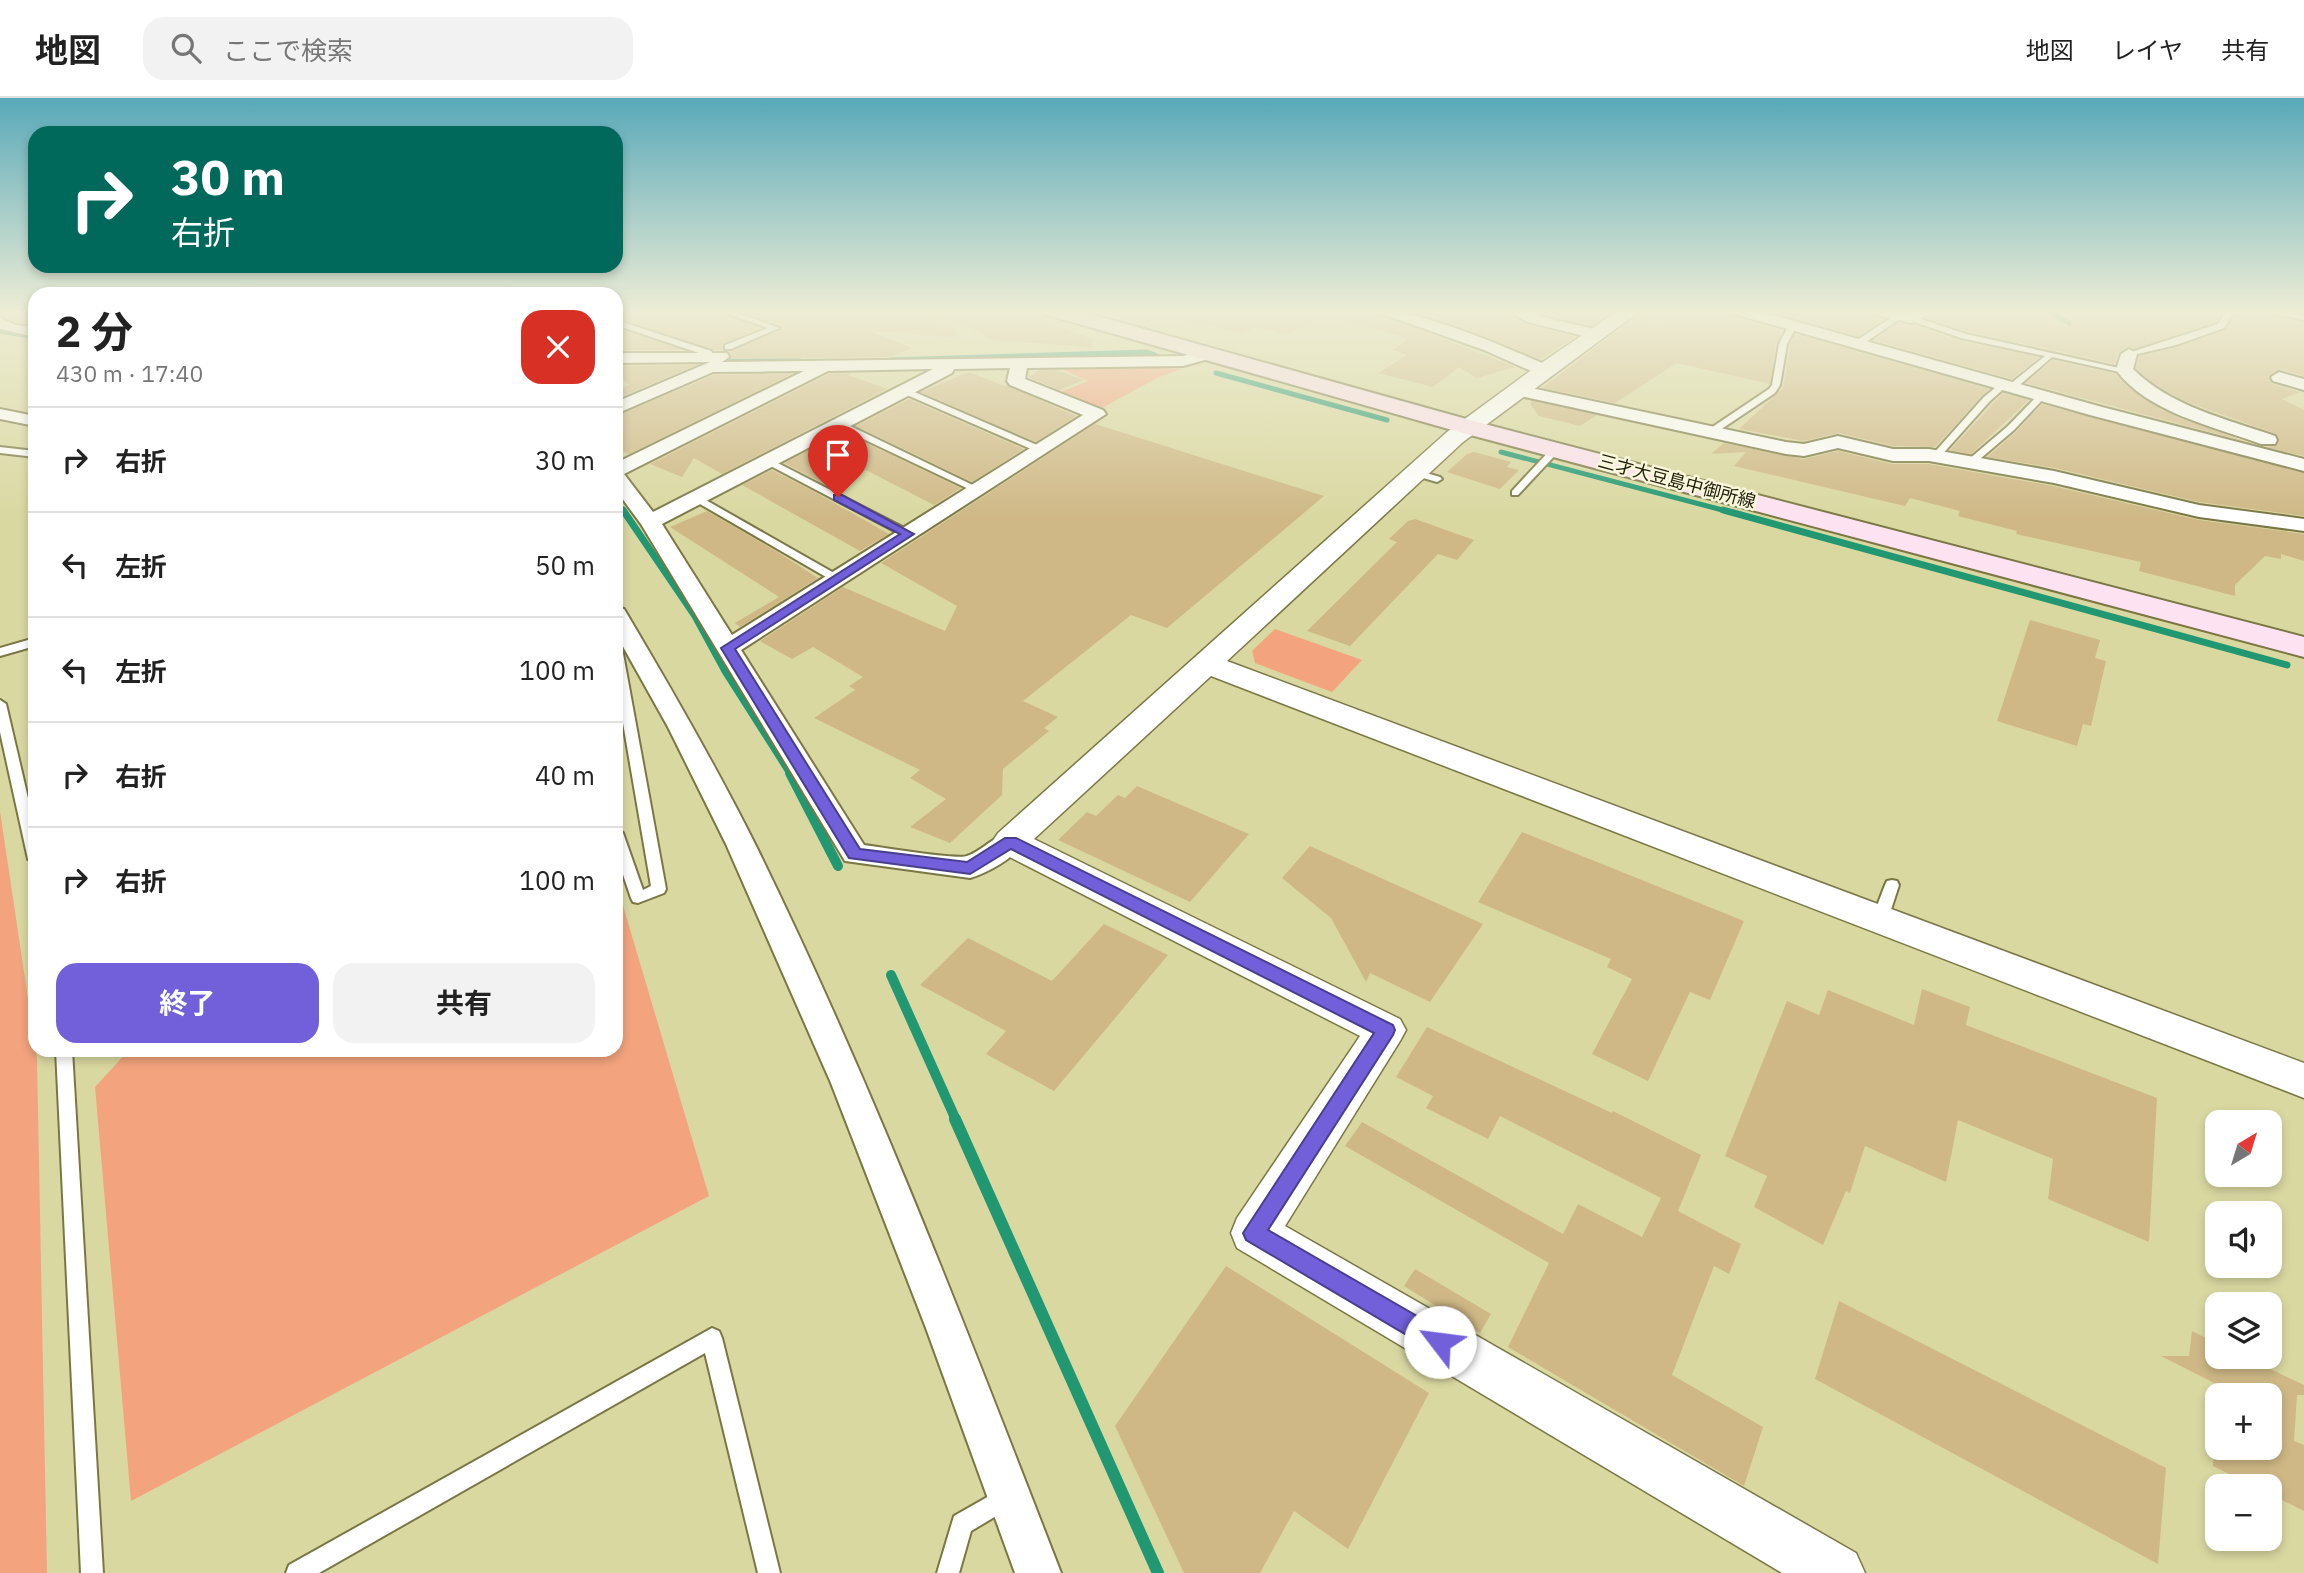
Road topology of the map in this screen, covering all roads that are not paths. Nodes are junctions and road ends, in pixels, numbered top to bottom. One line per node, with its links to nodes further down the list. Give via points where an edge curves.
1 (684, 379): 18 (street)
2 (787, 379): 33 (street)
3 (925, 379): 15 (street)
4 (1016, 379): 26 (street, via 1097,414)
5 (1301, 379): 21 (main road, 三才大豆島中御所線)
6 (1326, 379): 21 (main road, 三才大豆島中御所線)
7 (1532, 379): 16 (street)
8 (1777, 379): 23 (lane, via 1772,391)
9 (1982, 379): 14 (street)
10 (2018, 379): 14 (lane)
11 (2131, 379): 28 (street, via 2155,396)
12 (2285, 379): 13 (street)
13 (2304, 385)
14 (2008, 386): 17 (street); 29 (lane, via 1987,399)
15 (904, 390): 22 (street); 26 (lane)
16 (1517, 390): 21 (street); 23 (street)
17 (2042, 396): 31 (lane); 32 (street)
18 (623, 407)
19 (0, 414): 20 (street)
20 (28, 420)
21 (1474, 422): 24 (main road, 三才大豆島中御所線); 42 (main road, 三才大豆島中御所線, via 1857,513); 49 (street, via 1427,476)
22 (839, 424): 30 (street); 35 (lane)
23 (1711, 432): 29 (street, via 1804,450 1838,442 1893,455)
24 (1556, 449): 36 (lane); 45 (main road, 三才大豆島中御所線)
25 (0, 450): 27 (lane)
26 (1041, 450): 35 (street)
27 (28, 453)
28 (2304, 453)
29 (1936, 456): 31 (street)
30 (768, 461): 37 (street); 40 (lane)
31 (1971, 462): 39 (street, via 2199,511)
32 (2304, 465)
33 (623, 466)
34 (623, 486): 38 (street)
35 (978, 490): 40 (street)
36 (1515, 493)
37 (697, 498): 38 (street); 41 (lane)
38 (650, 522): 46 (street)
39 (2304, 525)
40 (908, 534): 41 (street)
41 (837, 579): 46 (street)
42 (2304, 631)
43 (623, 642): 58 (street, via 726,812 855,1100)
44 (28, 644): 47 (lane)
45 (2304, 647)
46 (728, 648): 52 (street, via 855,854 970,868)
47 (0, 652)
48 (623, 660): 53 (lane, via 659,889 638,898)
49 (1205, 663): 52 (street); 55 (street)
50 (0, 704): 51 (lane)
51 (28, 828)
52 (1010, 842): 64 (street, via 1386,1030 1254,1233)
53 (623, 854)
54 (1892, 885): 55 (lane)
55 (1880, 919): 57 (street)
56 (64, 1057): 59 (lane)
57 (2304, 1081)
58 (1009, 1496): 62 (lane, via 962,1524); 63 (street)
59 (92, 1573)
60 (297, 1573): 61 (lane, via 712,1338)
61 (769, 1573)
62 (948, 1573)
63 (1038, 1573)
64 (1836, 1573)

